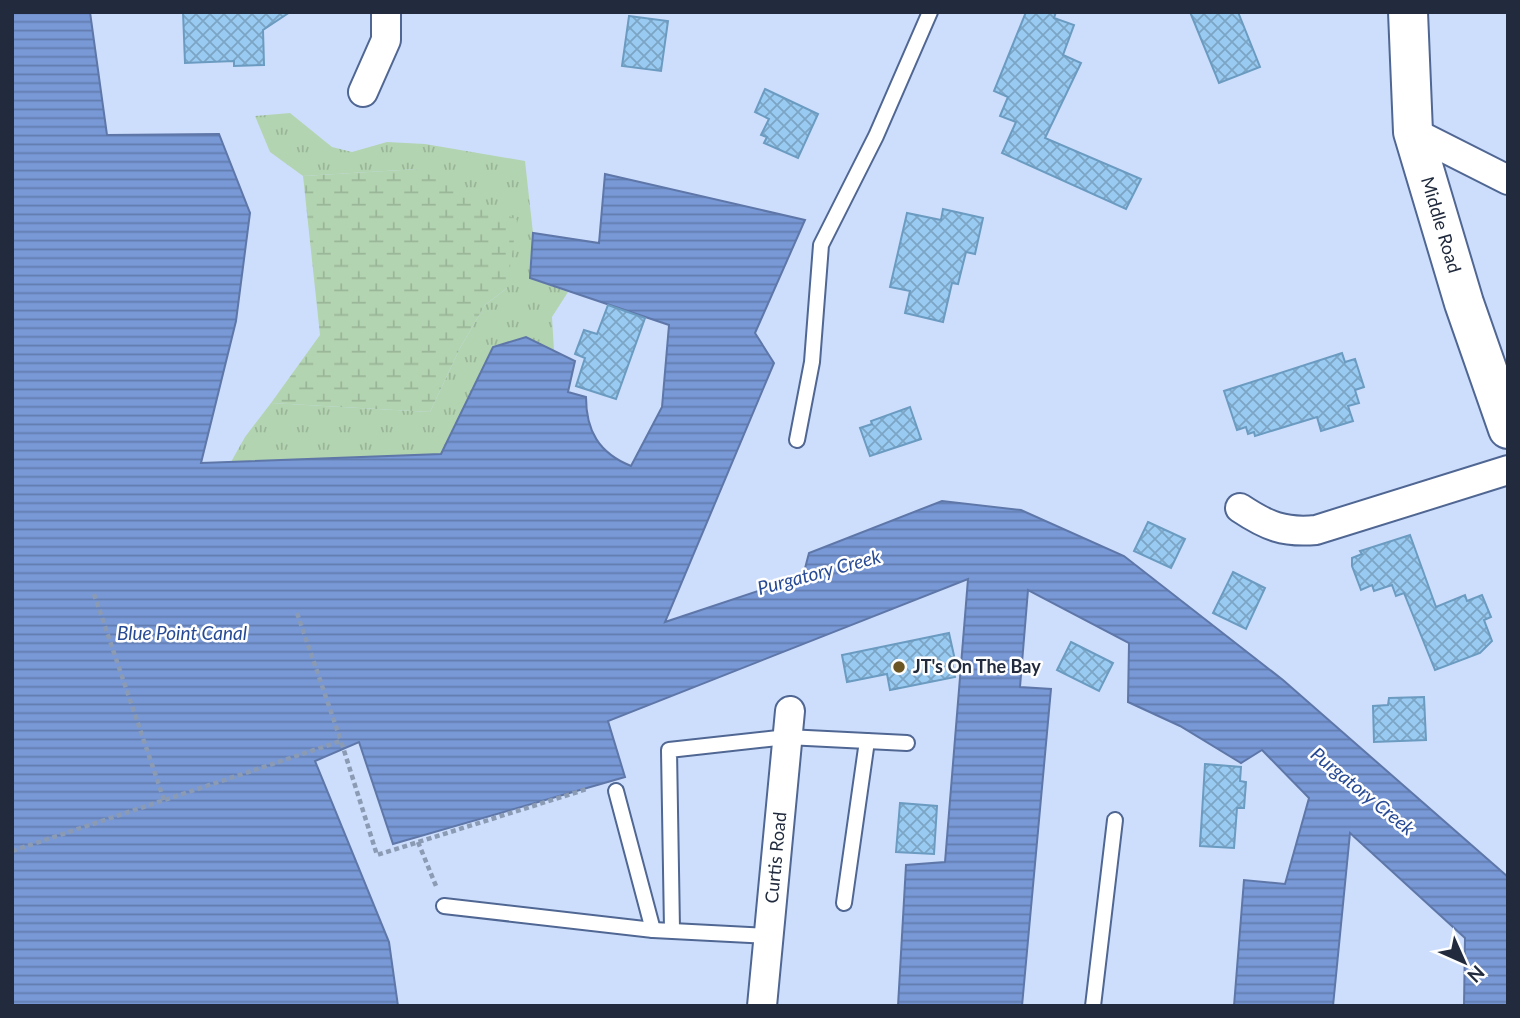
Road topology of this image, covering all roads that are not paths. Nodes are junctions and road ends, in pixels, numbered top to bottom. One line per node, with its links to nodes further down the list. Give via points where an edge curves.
1 (386, 12): 4 (street, via 386,40)
2 (930, 12): 8 (lane, via 876,136 821,245 812,362)
3 (1408, 12): 5 (main road, Middle Road)
4 (363, 92)
5 (1413, 132): 6 (street); 7 (main road, Middle Road, via 1464,303)
6 (1508, 180)
7 (1508, 429)
8 (797, 440)
9 (1508, 470): 10 (street, via 1316,530 1289,532 1266,526)
10 (1240, 508)
11 (788, 724): 12 (lane); 18 (lane, via 669,750); 20 (street, Curtis Road)
12 (867, 741): 13 (lane); 16 (lane)
13 (907, 743)
14 (616, 791): 19 (lane)
15 (1115, 820): 22 (lane)
16 (844, 902)
17 (444, 906): 19 (lane)
18 (672, 929): 19 (lane); 20 (lane)
19 (653, 930)
20 (769, 936): 21 (street, Curtis Road)
21 (762, 1006)
22 (1093, 1006)

